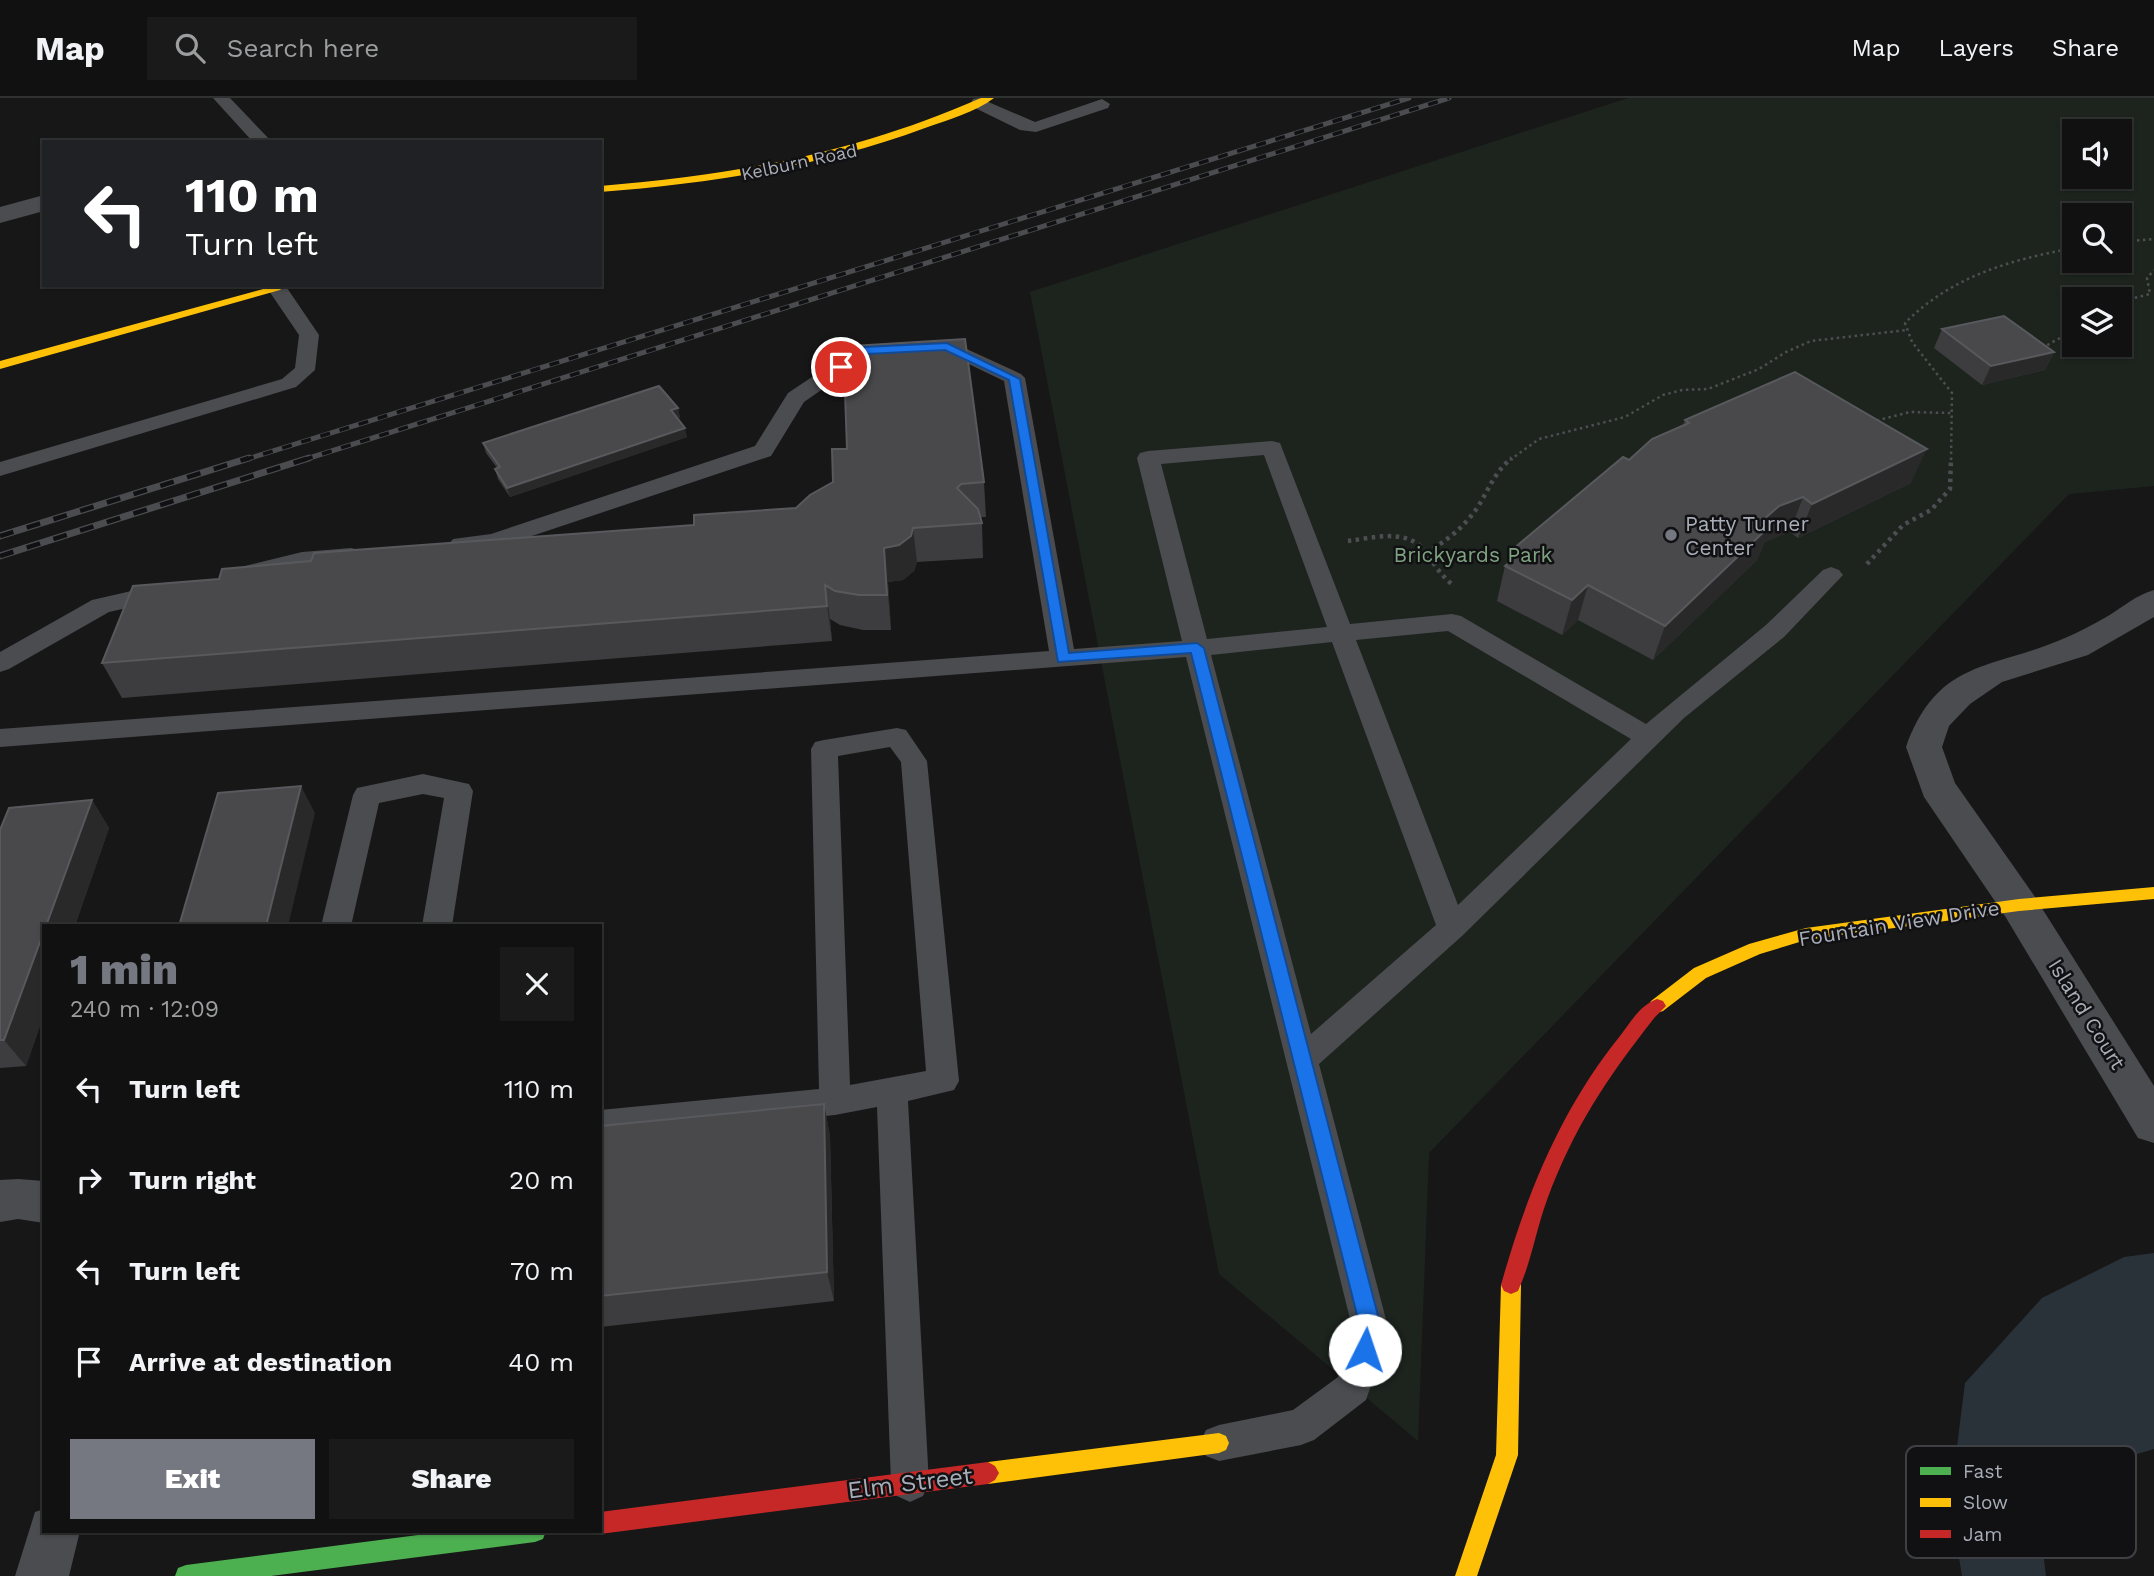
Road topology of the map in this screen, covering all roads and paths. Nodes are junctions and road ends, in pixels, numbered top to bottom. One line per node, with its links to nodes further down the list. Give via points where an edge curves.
1 (221, 98): 4 (lane)
2 (984, 101): 3 (lane, via 1026,126 1036,127); 5 (street, Kelburn Road, via 858,151 732,177)
3 (1102, 104)
4 (261, 140)
5 (602, 189)
6 (42, 204): 7 (street)
7 (0, 215)
8 (2154, 239): 9 (path)
9 (2132, 241)
10 (2062, 250): 14 (path, via 2017,258 1956,282 1917,309 1905,323)
11 (2154, 270): 13 (path, via 2147,278 2150,294)
12 (275, 287): 17 (street); 20 (lane, via 309,335 305,370 289,383)
13 (2132, 298)
14 (1908, 330): 18 (path, via 1912,342 1952,393); 23 (path, via 1811,341 1708,389 1662,395 1625,418 1539,439 1499,468 1476,510 1447,541)
15 (2062, 338): 16 (path)
16 (2033, 349)
17 (0, 365)
18 (1951, 413): 19 (path, via 1891,413); 26 (path, via 1950,489 1931,510 1903,526 1869,564)
19 (1868, 422)
20 (0, 469)
21 (1309, 545): 23 (path, via 1407,538); 30 (lane); 31 (lane, via 1272,448 1148,458)
22 (439, 547): 32 (lane, via 494,541 763,451 796,398 864,351 947,346 1014,379)
23 (1426, 552): 28 (path, via 1437,575)
24 (370, 553): 25 (lane, via 302,560)
25 (235, 575)
26 (1831, 575): 35 (lane, via 1775,631)
27 (181, 587): 33 (lane, via 101,606)
28 (1459, 590)
29 (2154, 601): 37 (street, Fountain View Drive, via 2076,647 1990,674 1957,695 1933,721 1924,747 1937,788)
30 (1341, 632): 31 (lane); 35 (lane, via 1452,622); 40 (lane)
31 (1197, 648): 32 (lane); 41 (lane)
32 (1063, 658): 34 (lane)
33 (0, 663)
34 (0, 738)
35 (1649, 738): 40 (lane)
36 (2154, 893): 37 (street, Fountain View Drive)
37 (2019, 905): 45 (street, Island Court); 55 (street, Fountain View Drive, via 1793,938 1755,949 1700,973 1649,1012 1606,1064 1571,1122 1520,1249 1509,1291 1507,1455)
38 (336, 924): 39 (lane, via 368,795 423,784 459,791)
39 (437, 924)
40 (1452, 928): 41 (lane)
41 (1302, 1060): 48 (lane, via 1371,1331 1353,1388 1301,1427)
42 (891, 1091): 43 (lane); 43 (lane, via 943,1081 914,761 897,737 824,749); 49 (lane)
43 (835, 1101): 44 (lane)
44 (602, 1124)
45 (2154, 1124)
46 (0, 1201): 47 (street)
47 (42, 1202)
48 (1219, 1443): 49 (street, Elm Street)
49 (910, 1483): 50 (street, Elm Street)
50 (602, 1523)
51 (53, 1533): 53 (street)
52 (519, 1533): 54 (street)
53 (42, 1576)
54 (186, 1576)
55 (1466, 1576)

